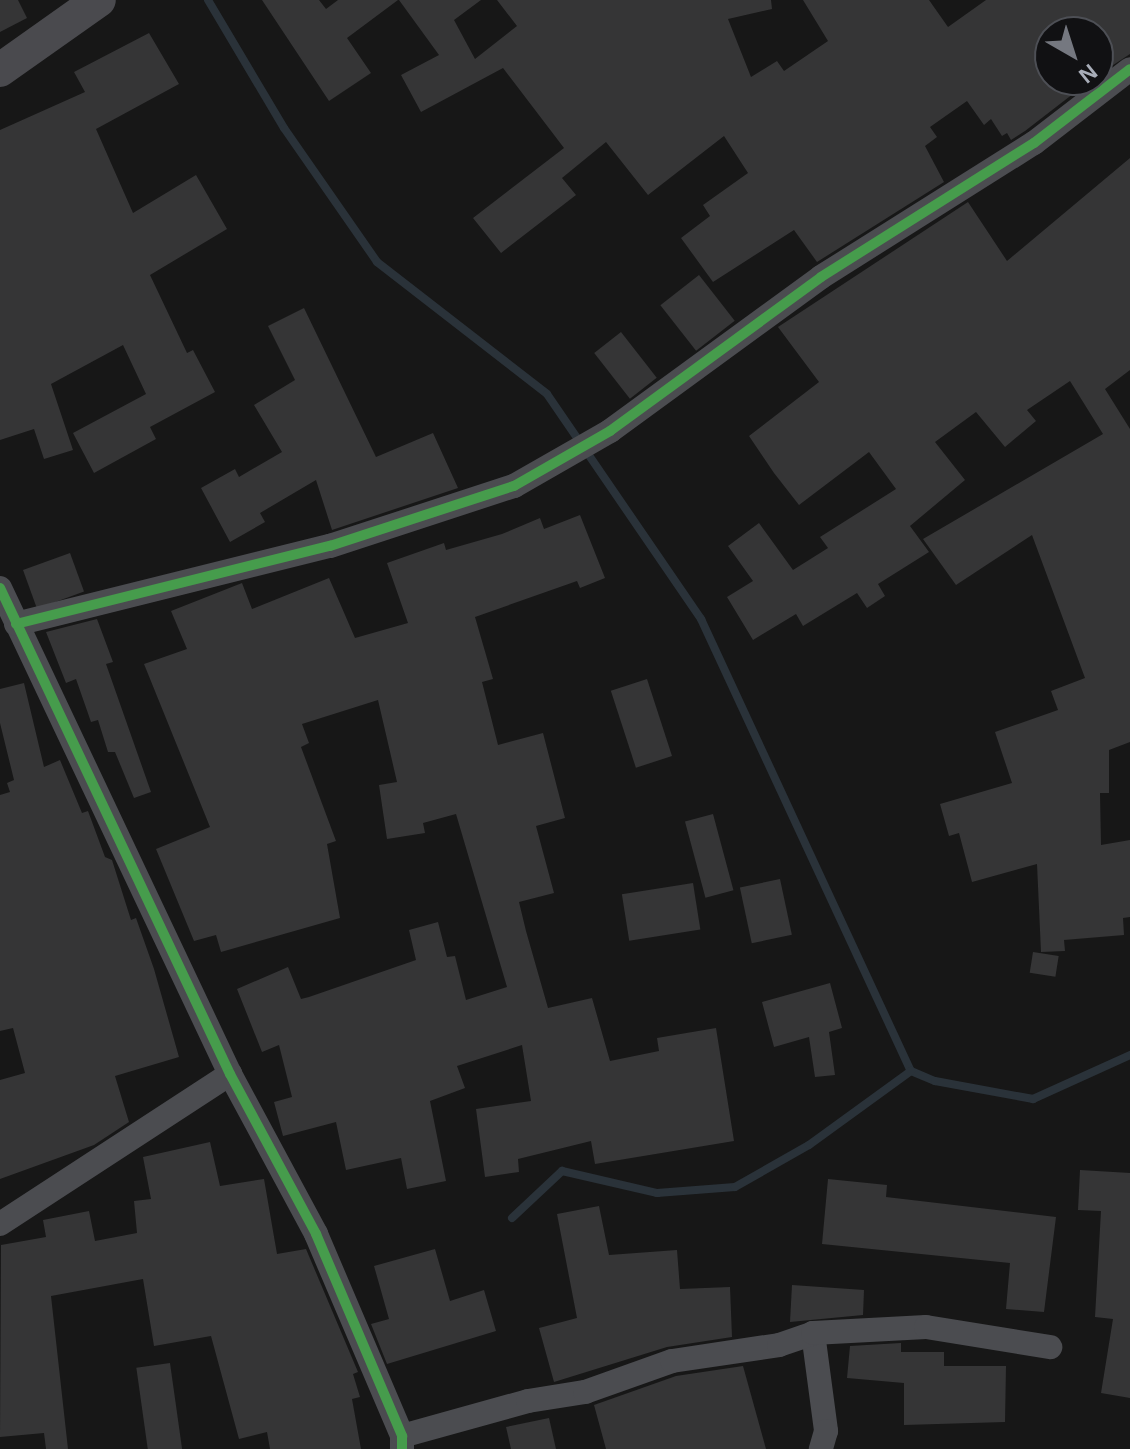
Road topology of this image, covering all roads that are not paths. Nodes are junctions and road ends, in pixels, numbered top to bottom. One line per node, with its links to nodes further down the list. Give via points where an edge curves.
1 (99, 0): 3 (street)
2 (1130, 69): 5 (street, via 1034,143 821,277 610,431 514,486 330,546)
3 (0, 70)
4 (0, 588): 5 (street)
5 (16, 624): 6 (street)
6 (230, 1074): 7 (street); 10 (street, via 316,1234)
7 (0, 1224)
8 (813, 1333): 9 (street, via 926,1327); 10 (street, via 779,1345 672,1361 585,1392 528,1401); 11 (street, via 826,1431)
9 (1050, 1347)
10 (402, 1442)
11 (821, 1449)

